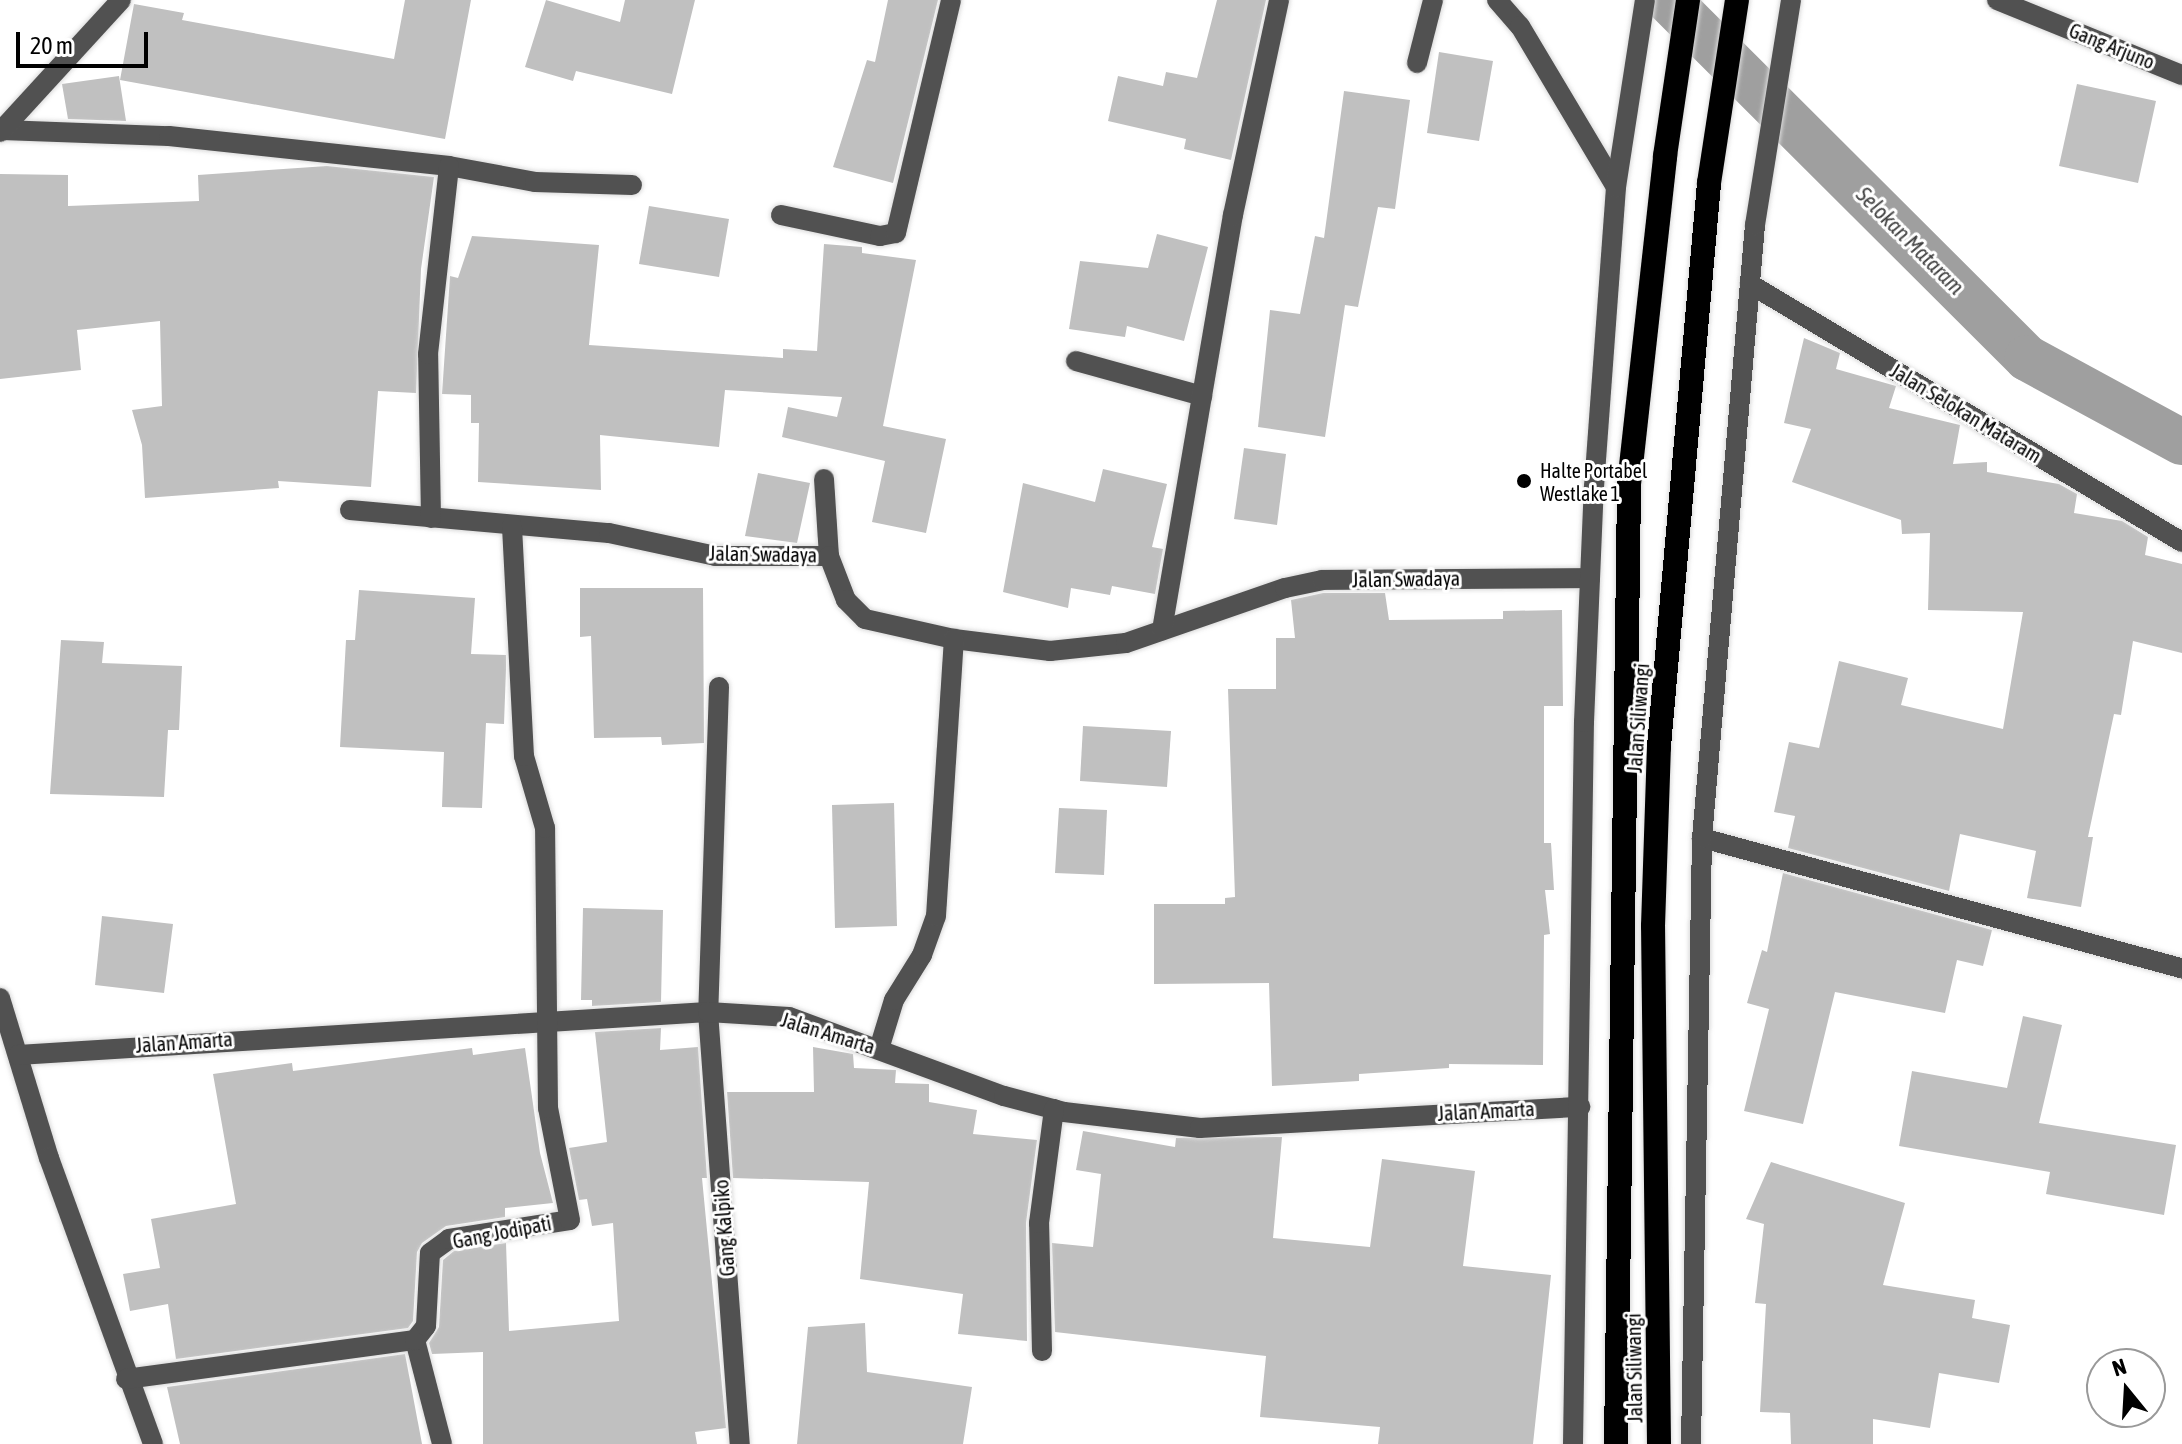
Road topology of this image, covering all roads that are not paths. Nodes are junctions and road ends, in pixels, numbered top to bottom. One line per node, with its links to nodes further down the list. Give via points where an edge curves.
1 (121, 0): 13 (street)
2 (951, 0): 17 (street, via 896,233 880,236)
3 (1279, 0): 20 (street, via 1233,215)
4 (1433, 0): 11 (street)
5 (1497, 0): 16 (street, via 1520,26)
6 (1645, 0): 16 (street)
7 (1688, 0): 47 (highway, Jalan Siliwangi, via 1629,484)
8 (1737, 0): 48 (highway, Jalan Siliwangi, via 1709,183 1659,746 1653,926)
9 (1791, 0): 18 (street)
10 (1997, 0): 12 (street, Gang Arjuno)
11 (1417, 63)
12 (2182, 75)
13 (1, 131): 14 (street, via 169,136)
14 (449, 166): 15 (street, via 535,182); 23 (street, via 428,354)
15 (632, 185)
16 (1616, 187): 27 (street)
17 (781, 215)
18 (1750, 284): 25 (street, Jalan Selokan Mataram); 31 (street)
19 (1076, 361): 20 (street)
20 (1202, 396): 28 (street)
21 (824, 479): 26 (street)
22 (350, 510): 23 (street, Jalan Swadaya)
23 (431, 518): 24 (street, Jalan Swadaya)
24 (512, 525): 26 (street, Jalan Swadaya, via 609,533 715,556); 35 (street, via 524,756 545,828)
25 (2182, 542)
26 (829, 556): 29 (street, Jalan Swadaya, via 846,600 865,619)
27 (1590, 578): 28 (street, Jalan Swadaya, via 1322,580); 38 (street)
28 (1162, 630): 29 (street, Jalan Swadaya, via 1126,643 1050,651)
29 (954, 639): 36 (street, via 936,916 922,955 894,1000)
30 (719, 687): 34 (street, Gang Kalpiko)
31 (1702, 838): 32 (street); 49 (street)
32 (2182, 968)
33 (0, 998): 37 (street)
34 (708, 1012): 35 (street, Jalan Amarta); 36 (street, Jalan Amarta, via 789,1017); 45 (street, Gang Kalpiko)
35 (544, 1023): 37 (street, Jalan Amarta); 40 (street, Gang Jodipati, via 548,1108 570,1220 449,1239 430,1253 426,1326)
36 (879, 1049): 39 (street, Jalan Amarta)
37 (18, 1055): 42 (street)
38 (1580, 1107): 39 (street, Jalan Amarta, via 1200,1128); 46 (street)
39 (1054, 1109): 41 (street, via 1039,1223)
40 (415, 1340): 42 (street); 44 (street)
41 (1042, 1351)
42 (126, 1379): 43 (street)
43 (153, 1444)
44 (442, 1444)
45 (740, 1444)
46 (1573, 1444)
47 (1616, 1444)
48 (1659, 1444)
49 (1691, 1444)

